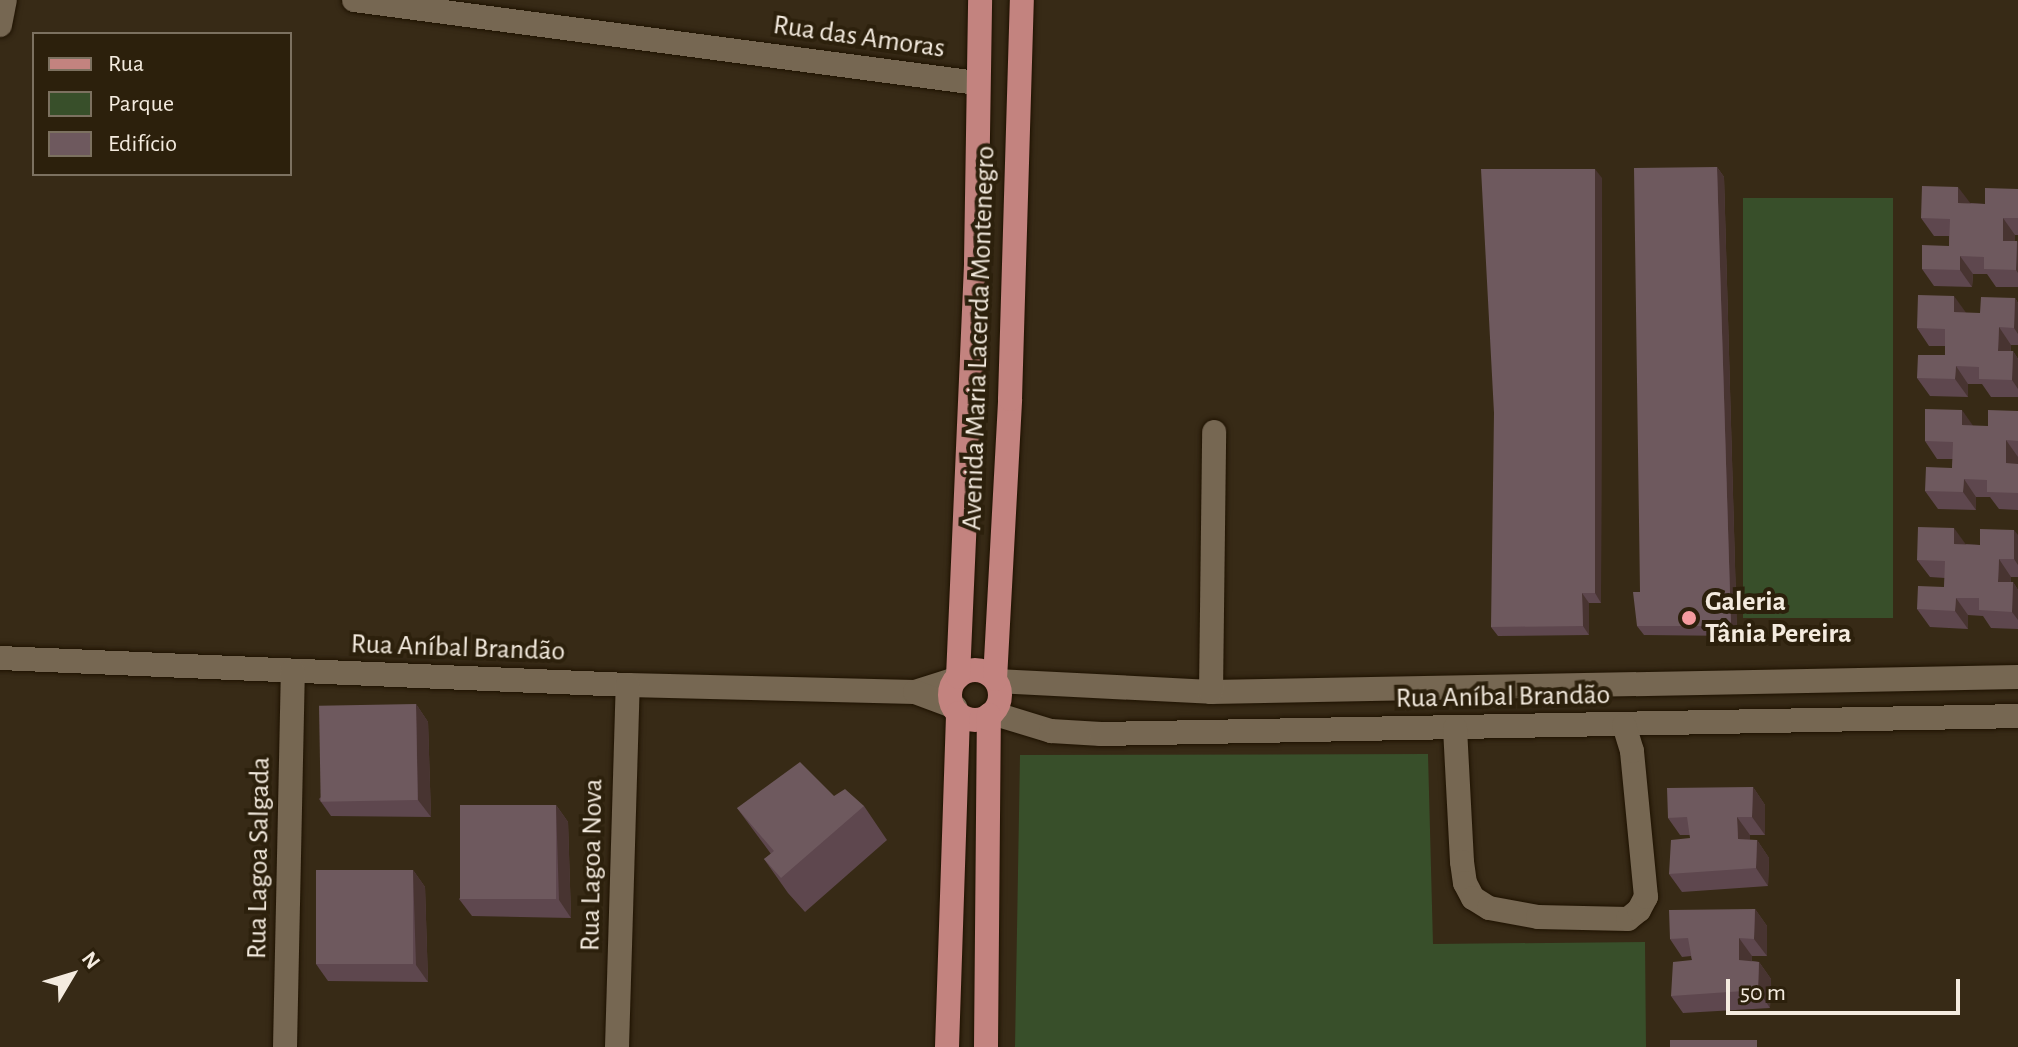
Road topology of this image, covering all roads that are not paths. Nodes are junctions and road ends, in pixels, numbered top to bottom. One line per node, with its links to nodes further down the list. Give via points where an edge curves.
1 (5, 0): 5 (street)
2 (354, 0): 6 (street, Rua das Amoras)
3 (980, 0): 6 (main road, Avenida Maria Lacerda Montenegro)
4 (1022, 0): 12 (main road, Avenida Maria Lacerda Montenegro)
5 (0, 25)
6 (977, 83): 11 (main road, Avenida Maria Lacerda Montenegro, via 975,277)
7 (1214, 432): 15 (street)
8 (0, 658): 9 (street, Rua Aníbal Brandão)
9 (293, 671): 13 (street, Rua Aníbal Brandão); 21 (street, Rua Lagoa Salgada)
10 (2018, 677): 15 (street, Rua Aníbal Brandão)
11 (957, 678): 12 (main road, via 978,670); 14 (street, Rua Aníbal Brandão); 16 (main road, via 950,694)
12 (995, 680): 15 (street, Rua Aníbal Brandão); 17 (main road, via 1000,698)
13 (628, 685): 14 (street, Rua Aníbal Brandão); 22 (street, Rua Lagoa Nova)
14 (915, 692): 16 (street, Rua Aníbal Brandão)
15 (1211, 692)
16 (956, 710): 17 (main road, via 975,719); 23 (main road)
17 (991, 714): 20 (street, Rua Aníbal Brandão, via 1051,731 1101,734); 24 (main road)
18 (2018, 716): 19 (street, Rua Aníbal Brandão)
19 (1624, 725): 20 (street, Rua Aníbal Brandão); 20 (street, via 1632,751 1646,897 1628,919 1538,917 1489,908 1473,898 1462,862)
20 (1455, 728)
21 (285, 1047)
22 (617, 1047)
23 (947, 1047)
24 (986, 1047)

